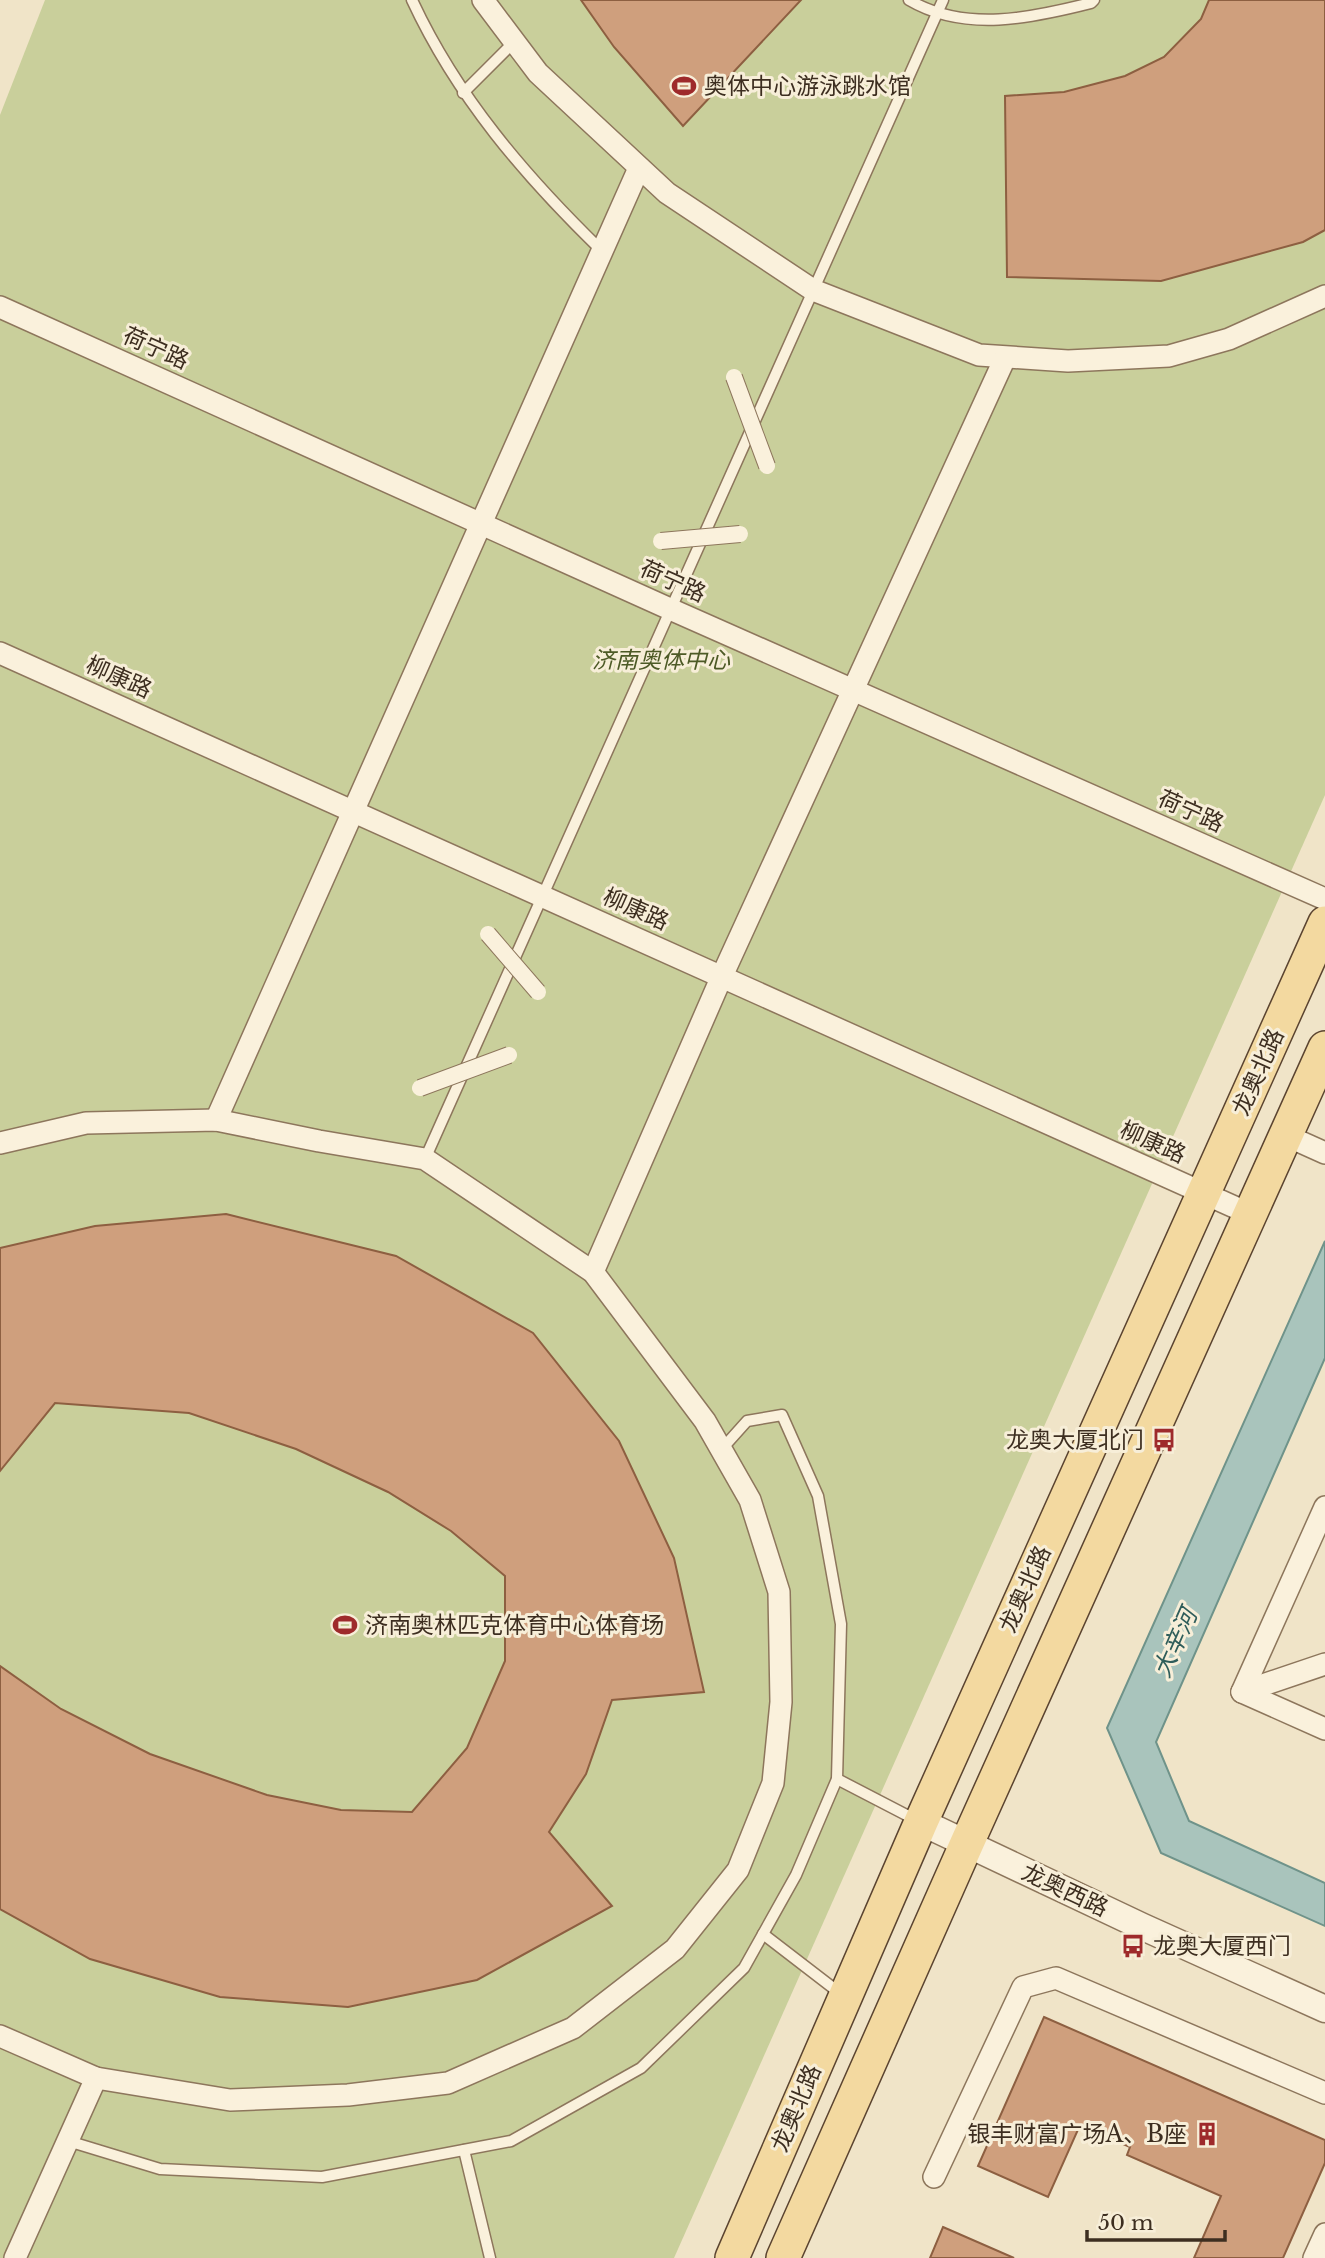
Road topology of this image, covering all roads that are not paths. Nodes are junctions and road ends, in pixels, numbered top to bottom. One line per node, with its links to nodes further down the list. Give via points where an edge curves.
1 (412, 0): 8 (lane)
2 (483, 0): 7 (street)
3 (909, 0): 6 (lane)
4 (943, 0): 6 (lane)
5 (1094, 0): 6 (lane, via 1042,15 981,21)
6 (937, 12): 11 (lane)
7 (514, 41): 8 (lane); 9 (street, via 538,73)
8 (463, 93): 10 (lane, via 526,173)
9 (639, 168): 10 (street); 11 (street, via 667,193)
10 (601, 250): 17 (street)
11 (813, 290): 14 (street, via 979,355); 20 (lane)
12 (1325, 296): 14 (street, via 1229,339 1169,356 1068,361)
13 (0, 307): 17 (street, 荷宁路)
14 (1005, 358): 22 (street)
15 (734, 377): 16 (street, bridge)
16 (767, 466)
17 (481, 522): 20 (street, 荷宁路); 23 (street)
18 (740, 534): 19 (street, bridge)
19 (661, 541)
20 (670, 609): 22 (street, 荷宁路); 24 (lane)
21 (0, 653): 23 (street, 柳康路)
22 (854, 691): 25 (street, 荷宁路); 28 (street)
23 (353, 811): 24 (street, 柳康路); 33 (street)
24 (542, 896): 28 (street, 柳康路); 37 (lane)
25 (1325, 899)
26 (1325, 923): 38 (main road, 龙奥北路)
27 (488, 934): 29 (street, bridge)
28 (722, 976): 38 (street, 柳康路); 40 (street)
29 (538, 992)
30 (1325, 1048): 34 (main road)
31 (509, 1055): 32 (street, bridge)
32 (420, 1088)
33 (216, 1120): 35 (street, via 86,1124); 37 (street)
34 (1285, 1135): 36 (street); 39 (main road)
35 (0, 1143)
36 (1325, 1153)
37 (425, 1159): 40 (street)
38 (1204, 1194): 39 (street, 柳康路); 47 (main road, 龙奥北路)
39 (1250, 1214): 48 (main road)
40 (593, 1272): 41 (street, via 705,1421)
41 (721, 1450): 46 (lane, via 747,1420 782,1415 818,1496 841,1624); 53 (street, via 750,1500 779,1592 781,1702 773,1783 738,1870 674,1949 573,2028 448,2083 348,2095 230,2099)
42 (1325, 1507): 44 (street)
43 (1325, 1664): 44 (street)
44 (1242, 1692): 45 (street)
45 (1325, 1729)
46 (837, 1780): 47 (lane); 49 (lane, via 796,1875)
47 (921, 1822): 48 (street, 龙奥西路); 50 (main road, 龙奥北路)
48 (967, 1843): 51 (street, 龙奥西路); 62 (main road)
49 (763, 1934): 50 (lane); 56 (lane, via 744,1968 640,2068 511,2141)
50 (845, 1997): 61 (main road, 龙奥北路)
51 (1325, 2009)
52 (0, 2036): 53 (street)
53 (96, 2078): 55 (street)
54 (1325, 2093): 57 (street, via 1056,1978 1023,1987)
55 (68, 2141): 56 (lane, via 160,2169 322,2177); 59 (street)
56 (464, 2150): 60 (lane)
57 (934, 2177)
58 (1325, 2234): 63 (street)
59 (15, 2258)
60 (490, 2258)
61 (732, 2258)
62 (783, 2258)
63 (1314, 2258)

